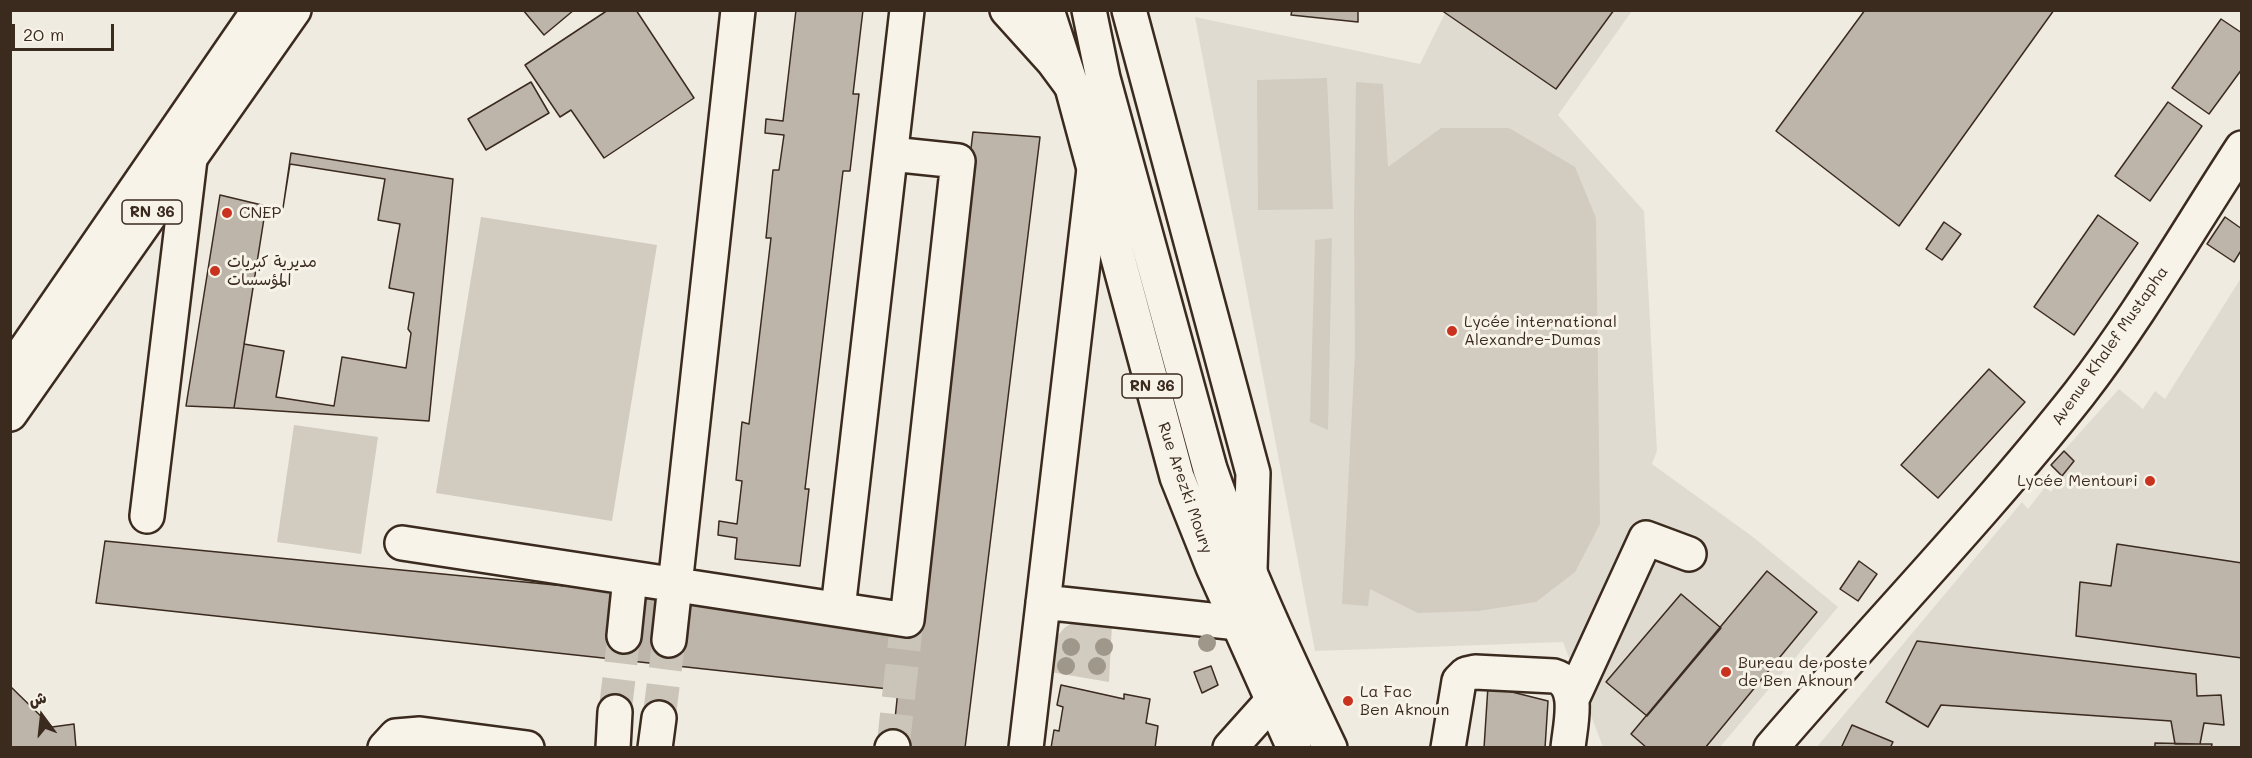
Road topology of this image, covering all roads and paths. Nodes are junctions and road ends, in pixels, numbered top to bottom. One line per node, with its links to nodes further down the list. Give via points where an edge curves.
1 (259, 10): 14 (street, RN 36)
2 (294, 10): 12 (street, RN 36)
3 (738, 10): 21 (street)
4 (907, 10): 11 (street)
5 (1007, 10): 9 (street)
6 (1047, 10): 9 (street, Rue Arezki Moury / RN 36)
7 (1089, 10): 19 (street, Rue Arezki Moury / RN 36, via 1103,78 1199,432 1222,505)
8 (1130, 10): 19 (street, via 1253,472)
9 (1072, 87): 13 (street, Rue Arezki Moury / RN 36)
10 (2241, 148): 39 (street, Avenue Khalef Mustapha, via 2080,392 2004,485)
11 (891, 154): 23 (street); 23 (street, via 958,161 907,620)
12 (190, 159): 15 (street, RN 36); 16 (street)
13 (1094, 170): 22 (street); 24 (street, Rue Arezki Moury / RN 36, via 1178,477)
14 (10, 372)
15 (10, 414)
16 (147, 516)
17 (402, 543): 20 (street)
18 (1689, 554): 27 (street, via 1646,538)
19 (1250, 570): 36 (street, Rue Arezki Moury / RN 36)
20 (630, 578): 21 (street); 25 (street)
21 (674, 585): 23 (street); 26 (street)
22 (1043, 602): 24 (street); 33 (street)
23 (838, 609)
24 (1238, 623): 28 (street, Rue Arezki Moury / RN 36)
25 (624, 636)
26 (669, 640)
27 (1572, 699): 37 (street, via 1569,686 1554,676 1466,674 1456,692); 38 (street)
28 (1273, 700): 34 (street); 35 (street, Rue Arezki Moury / RN 36)
29 (615, 712): 32 (street)
30 (385, 747): 31 (street, via 396,736 420,734)
31 (527, 747)
32 (613, 747)
33 (1026, 747)
34 (1230, 747)
35 (1294, 747)
36 (1330, 747)
37 (1448, 747)
38 (1568, 747)
39 (1771, 747)

